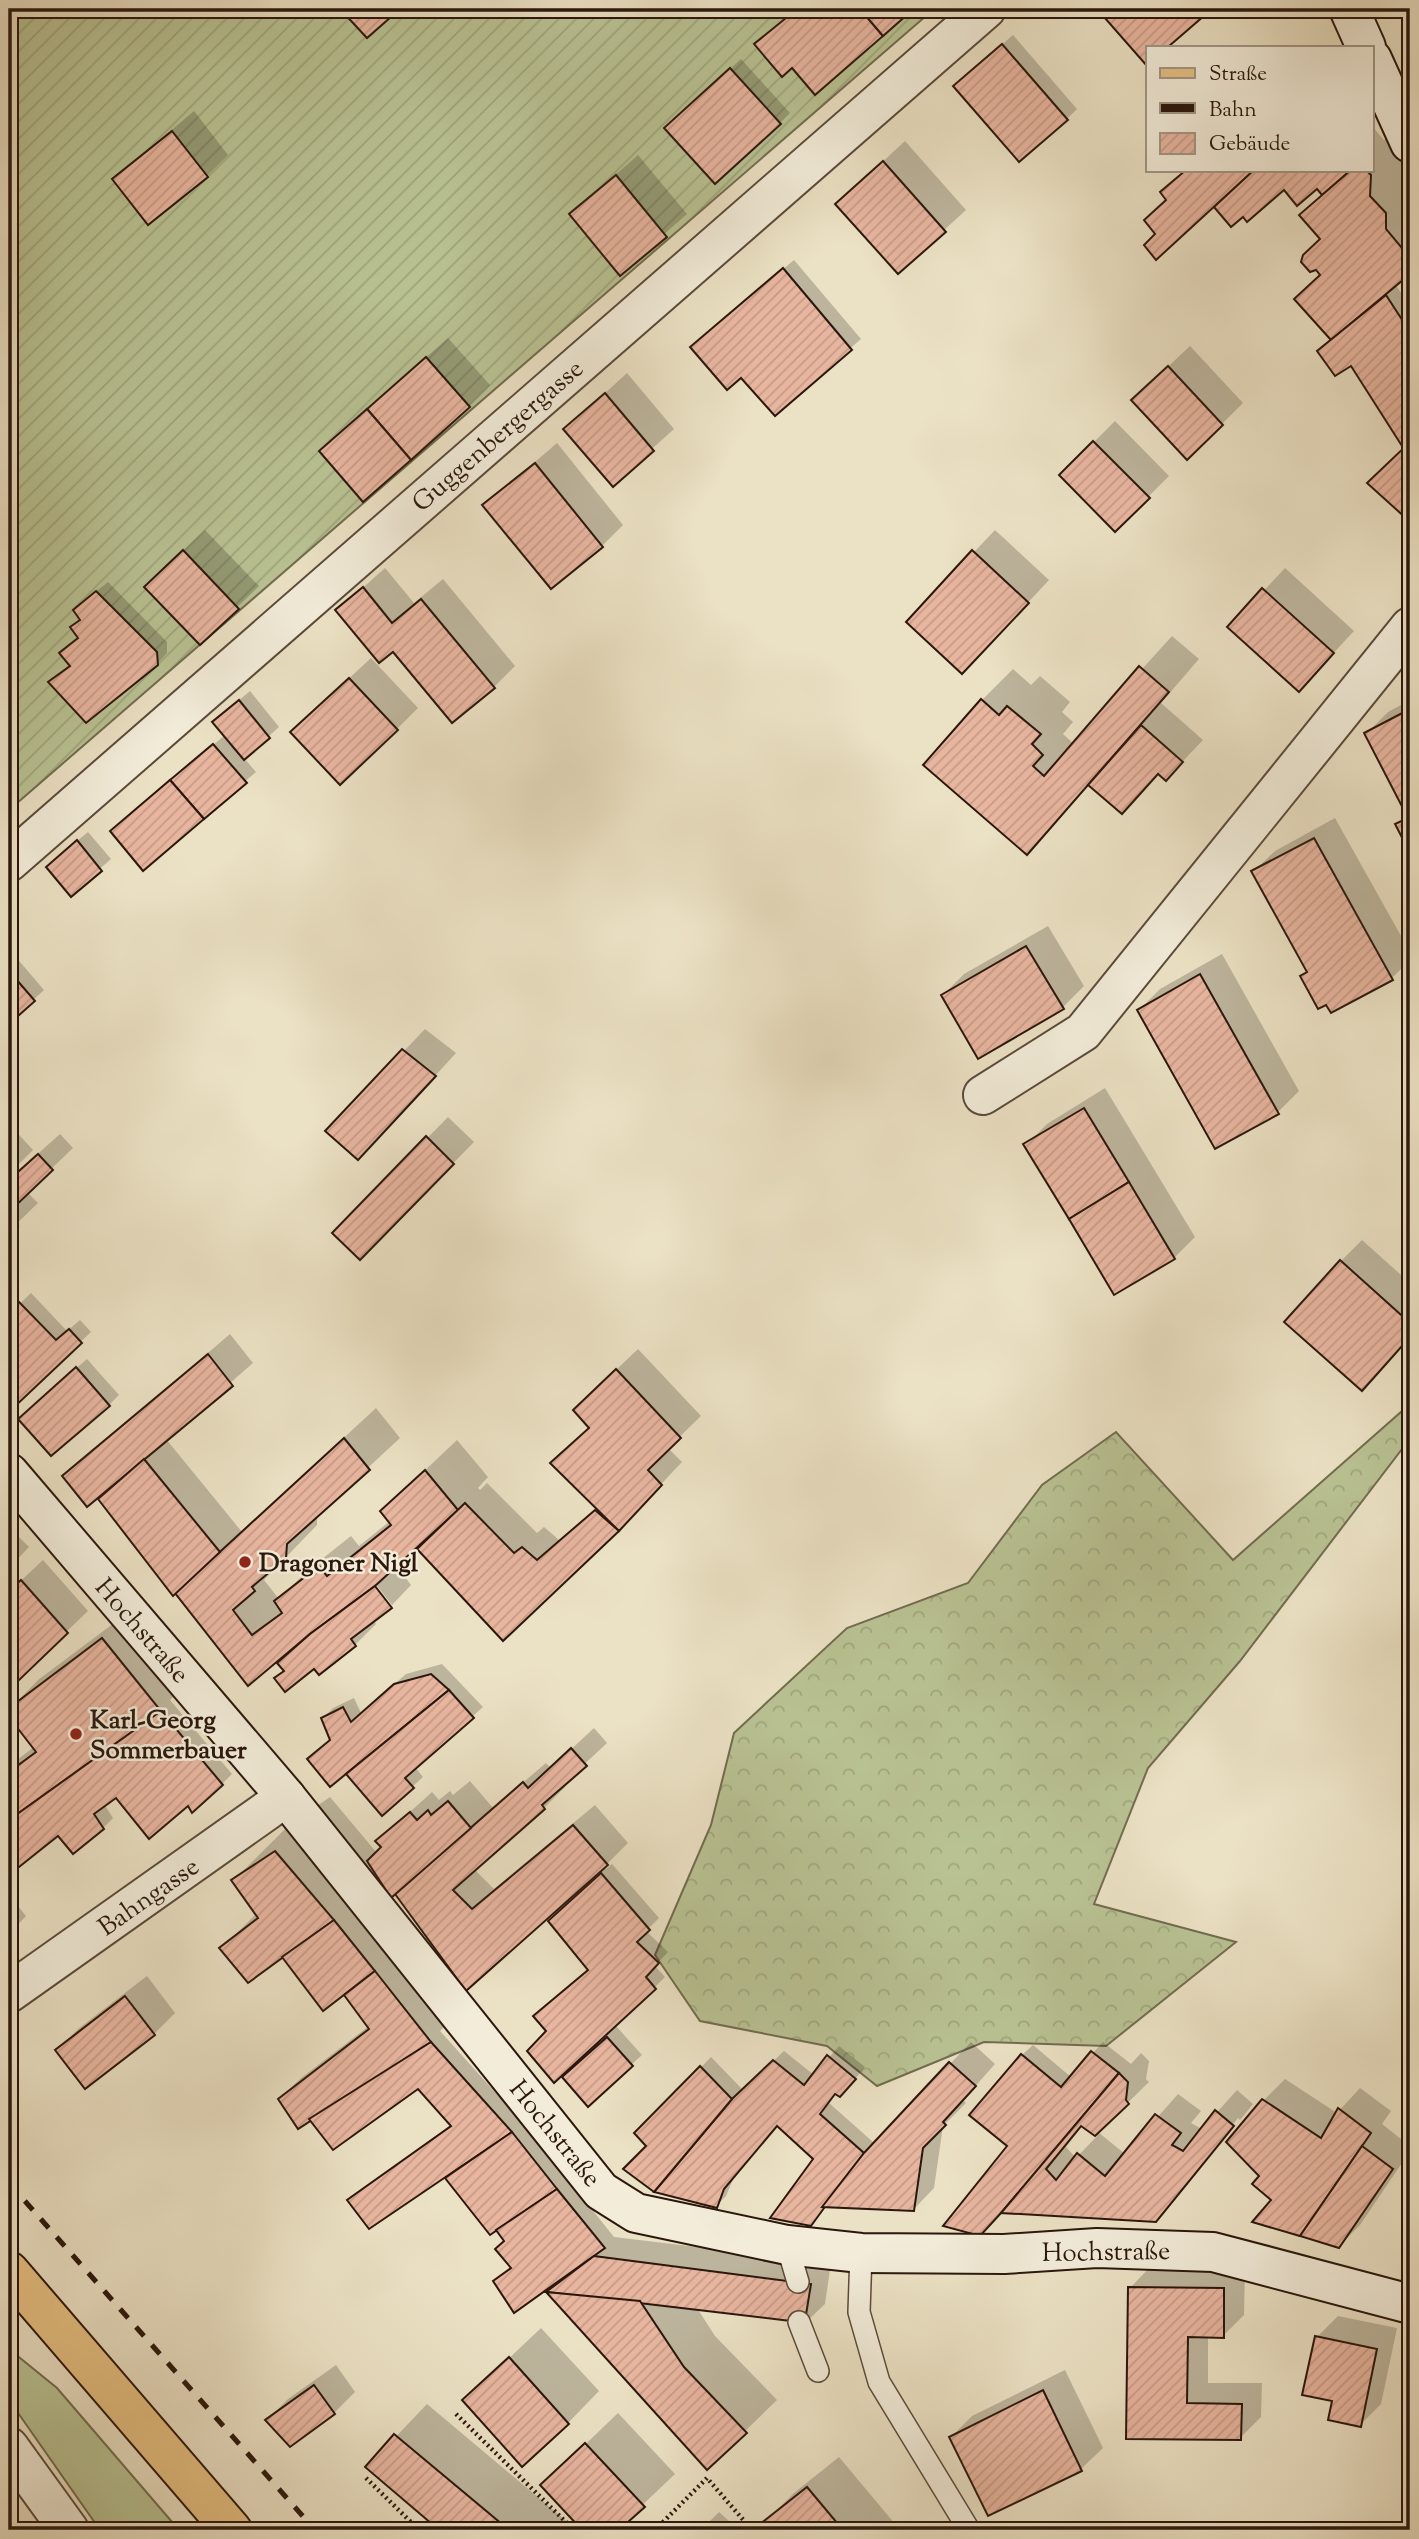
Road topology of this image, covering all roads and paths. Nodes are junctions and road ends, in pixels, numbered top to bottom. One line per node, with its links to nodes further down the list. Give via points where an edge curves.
1 (986, 9): 7 (street, Guggenbergergasse)
2 (1349, 9): 3 (street)
3 (1366, 46)
4 (1374, 63): 5 (street)
5 (1410, 144)
6 (1410, 627): 8 (street, via 1083,1032)
7 (9, 862)
8 (983, 1095)
9 (9, 1473): 10 (street, Hochstraße)
10 (286, 1797): 11 (street, Bahngasse); 12 (street, Hochstraße, via 601,2191 636,2213)
11 (9, 1993)
12 (787, 2245): 13 (street, Hochstraße); 15 (lane)
13 (861, 2253): 16 (street, Hochstraße, via 1004,2254 1097,2248 1213,2252); 28 (lane, via 859,2312 880,2382)
14 (9, 2271): 23 (main road)
15 (798, 2282)
16 (1410, 2304)
17 (799, 2322): 18 (lane)
18 (818, 2371)
19 (456, 2414): 25 (path)
20 (9, 2446): 22 (street)
21 (366, 2478): 24 (path)
22 (69, 2530)
23 (232, 2530)
24 (419, 2530)
25 (574, 2530)
26 (654, 2530): 27 (path, via 707,2478)
27 (752, 2530)
28 (969, 2530)

